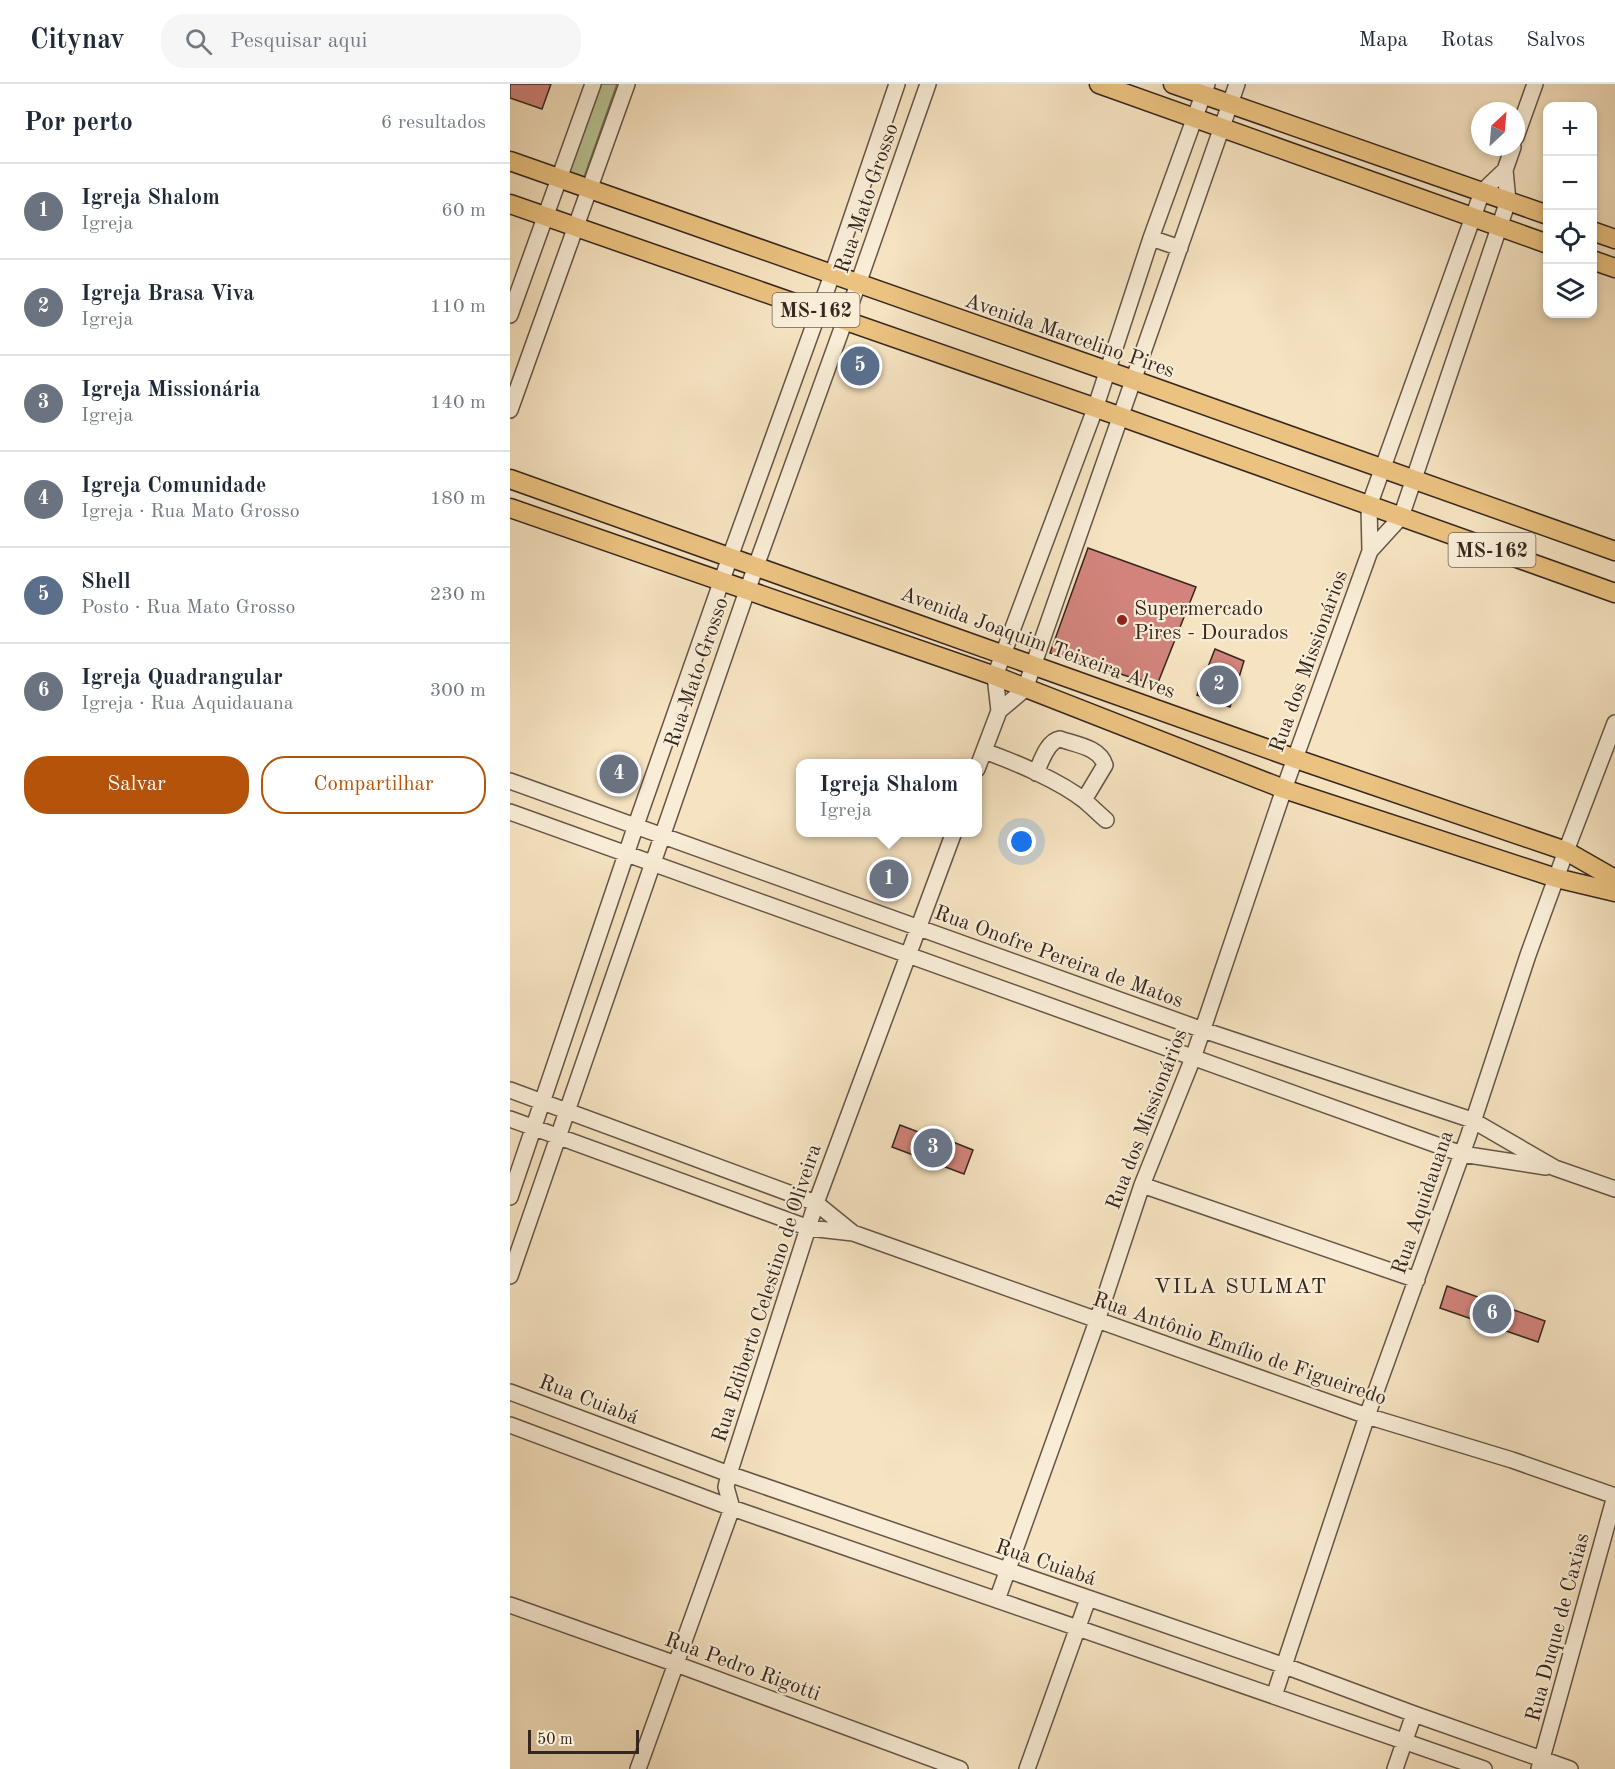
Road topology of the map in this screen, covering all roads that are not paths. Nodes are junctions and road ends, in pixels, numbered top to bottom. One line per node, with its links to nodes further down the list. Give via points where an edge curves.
1 (593, 84): 17 (street)
2 (627, 84): 18 (street)
3 (897, 84): 34 (street, Rua Mato Grosso)
4 (928, 84): 35 (street, Rua Mato Grosso)
5 (1099, 84): 12 (main road)
6 (1173, 84): 9 (main road)
7 (1237, 84): 10 (street)
8 (1534, 84): 11 (street)
9 (1205, 89): 10 (main road); 12 (street)
10 (1230, 105): 13 (street); 19 (main road)
11 (1525, 110)
12 (1194, 118): 13 (main road); 28 (street)
13 (1222, 128): 24 (main road); 31 (street)
14 (1510, 156): 16 (street, Rua dos Missionários)
15 (510, 162): 17 (main road, Avenida Marcelino Pires / MS-162)
16 (1505, 170): 19 (street, Rua dos Missionários); 20 (street, Rua dos Missionários)
17 (558, 179): 18 (main road, Avenida Marcelino Pires / MS-162); 23 (street)
18 (588, 189): 25 (street); 34 (main road, Avenida Marcelino Pires / MS-162)
19 (1482, 192): 20 (main road); 24 (street, Rua dos Missionários)
20 (1508, 201): 22 (main road); 26 (street, Rua dos Missionários)
21 (510, 204): 23 (main road, MS-162)
22 (1543, 213)
23 (544, 215): 25 (main road, MS-162); 37 (street)
24 (1473, 217): 26 (main road); 44 (street, Rua dos Missionários)
25 (575, 226): 36 (main road, MS-162); 42 (street)
26 (1499, 226): 30 (main road); 46 (street, Rua dos Missionários)
27 (1597, 232): 29 (main road)
28 (1151, 238): 31 (street); 39 (street)
29 (1615, 239)
30 (1543, 242)
31 (1180, 248): 40 (street)
32 (1597, 261): 33 (main road)
33 (1615, 268)
34 (832, 275): 35 (main road, Avenida Marcelino Pires / MS-162); 36 (street, Rua Mato Grosso)
35 (858, 284): 38 (street, Rua Mato Grosso); 39 (main road, Avenida Marcelino Pires / MS-162)
36 (819, 311): 38 (main road, MS-162); 52 (street, Rua Mato Grosso)
37 (510, 315)
38 (845, 321): 41 (main road, MS-162); 53 (street, Rua Mato Grosso)
39 (1108, 371): 40 (main road, Avenida Marcelino Pires / MS-162); 41 (street)
40 (1134, 381): 43 (street); 44 (main road, Avenida Marcelino Pires / MS-162)
41 (1095, 409): 43 (main road, MS-162); 57 (street)
42 (510, 410)
43 (1122, 417): 47 (main road, MS-162); 58 (street)
44 (1384, 471): 46 (main road, Avenida Marcelino Pires / MS-162); 47 (street, Rua dos Missionários)
45 (510, 479): 52 (main road, Avenida Joaquim Teixeira Alves)
46 (1412, 481): 49 (street, Rua dos Missionários); 51 (main road, Avenida Marcelino Pires / MS-162)
47 (1369, 506): 49 (main road, MS-162); 50 (street, Rua dos Missionários)
48 (510, 508): 54 (main road)
49 (1401, 517): 50 (street, Rua dos Missionários); 56 (main road, MS-162)
50 (1370, 551): 65 (street, Rua dos Missionários)
51 (1615, 551)
52 (729, 556): 53 (main road, Avenida Joaquim Teixeira Alves); 54 (street, Rua Mato Grosso)
53 (756, 566): 55 (street, Rua Mato Grosso); 57 (main road, Avenida Joaquim Teixeira Alves)
54 (721, 582): 55 (main road); 72 (street, Rua Mato Grosso)
55 (747, 591): 59 (main road); 73 (street, Rua Mato Grosso)
56 (1615, 593)
57 (1003, 654): 58 (main road, Avenida Joaquim Teixeira Alves); 59 (street)
58 (1034, 664): 60 (street); 65 (main road, Avenida Joaquim Teixeira Alves)
59 (995, 676): 60 (main road); 61 (street)
60 (1025, 688): 61 (street); 68 (main road)
61 (999, 711): 63 (street)
62 (1615, 723): 75 (street, Rua Aquidauana)
63 (984, 751): 64 (street); 66 (street)
64 (981, 759)
65 (1296, 759): 68 (street, Rua dos Missionários); 75 (main road, Avenida Joaquim Teixeira Alves)
66 (1036, 773): 69 (street); 69 (street, via 1055,739 1095,751 1106,765)
67 (510, 781): 72 (street, Rua Onofre Pereira de Matos)
68 (1284, 789): 78 (main road); 83 (street, Rua dos Missionários)
69 (1084, 800): 71 (street)
70 (510, 812): 76 (street, Rua Onofre Pereira de Matos)
71 (1106, 820)
72 (636, 825): 73 (street, Rua Onofre Pereira de Matos); 76 (street, Rua Mato Grosso)
73 (663, 835): 77 (street, Rua Mato Grosso); 81 (street, Rua Onofre Pereira de Matos)
74 (952, 837): 81 (street, Rua Ediberto Celestino de Oliveira)
75 (1566, 850): 78 (street, Rua Aquidauana); 79 (main road, Avenida Joaquim Teixeira Alves)
76 (628, 854): 77 (street, Rua Onofre Pereira de Matos); 86 (street, Rua Mato Grosso)
77 (654, 863): 82 (street, Rua Onofre Pereira de Matos); 87 (street, Rua Mato Grosso)
78 (1556, 878): 80 (main road); 89 (street, Rua Aquidauana)
79 (1615, 879)
80 (1615, 892)
81 (919, 928): 82 (street, Rua Ediberto Celestino de Oliveira); 83 (street, Rua Onofre Pereira de Matos)
82 (909, 955): 84 (street, Rua Onofre Pereira de Matos); 97 (street, Rua Ediberto Celestino de Oliveira)
83 (1203, 1030): 84 (street, Rua dos Missionários); 89 (street, Rua Onofre Pereira de Matos)
84 (1193, 1058): 92 (street, Rua Onofre Pereira de Matos); 94 (street, Rua dos Missionários)
85 (510, 1090): 86 (street, Rua Antônio Emílio de Figueiredo)
86 (543, 1102): 87 (street, Rua Antônio Emílio de Figueiredo); 90 (street, Rua Mato Grosso)
87 (568, 1112): 91 (street, Rua Mato Grosso); 97 (street, Rua Antônio Emílio de Figueiredo)
88 (510, 1119): 90 (street, Rua Antônio Emílio de Figueiredo)
89 (1472, 1120): 92 (street, Rua Aquidauana); 93 (street, Rua Onofre Pereira de Matos)
90 (534, 1128): 91 (street, Rua Antônio Emílio de Figueiredo); 96 (street, Rua Mato Grosso)
91 (559, 1137): 98 (street, Rua Antônio Emílio de Figueiredo); 100 (street, Rua Mato Grosso)
92 (1462, 1154): 93 (street, Rua Onofre Pereira de Matos); 101 (street, Rua Aquidauana)
93 (1555, 1168): 95 (street, Rua Onofre Pereira de Matos)
94 (1142, 1185): 101 (street); 102 (street, Rua dos Missionários)
95 (1615, 1189)
96 (510, 1197)
97 (816, 1203): 98 (street, Rua Ediberto Celestino de Oliveira); 99 (street, Rua Antônio Emílio de Figueiredo)
98 (809, 1228): 99 (street, Rua Antônio Emílio de Figueiredo); 106 (street, Rua Ediberto Celestino de Oliveira)
99 (853, 1233): 102 (street, Rua Antônio Emílio de Figueiredo)
100 (510, 1276)
101 (1417, 1280): 104 (street, Rua Aquidauana)
102 (1097, 1320): 104 (street, Rua Antônio Emílio de Figueiredo); 109 (street, Rua dos Missionários)
103 (510, 1392): 106 (street, Rua Cuiabá)
104 (1367, 1416): 107 (street, Rua Antônio Emílio de Figueiredo); 115 (street, Rua Aquidauana)
105 (510, 1425): 108 (street)
106 (729, 1474): 108 (street, Rua Ediberto Celestino de Oliveira, via 726,1487); 109 (street, Rua Cuiabá)
107 (1615, 1496): 119 (street, Rua Duque de Caxias)
108 (732, 1508): 111 (street); 114 (street, Rua Ediberto Celestino de Oliveira)
109 (1007, 1572): 110 (street, Rua Cuiabá); 111 (street, Rua dos Missionários)
110 (1088, 1599): 113 (street); 115 (street, Rua Cuiabá)
111 (997, 1600): 113 (street)
112 (510, 1605): 114 (street, Rua Pedro Rigotti)
113 (1077, 1628): 116 (street); 122 (street)
114 (676, 1664): 120 (street, Rua Ediberto Celestino de Oliveira); 121 (street, Rua Pedro Rigotti)
115 (1285, 1666): 116 (street, Rua Aquidauana); 117 (street, Rua Cuiabá)
116 (1274, 1696): 118 (street)
117 (1414, 1714): 118 (street); 119 (street, Rua Cuiabá)
118 (1404, 1742): 123 (street); 124 (street)
119 (1541, 1764): 125 (street, Rua Cuiabá)
120 (638, 1769)
121 (960, 1769)
122 (1027, 1769)
123 (1395, 1769)
124 (1484, 1769)
125 (1570, 1769)

